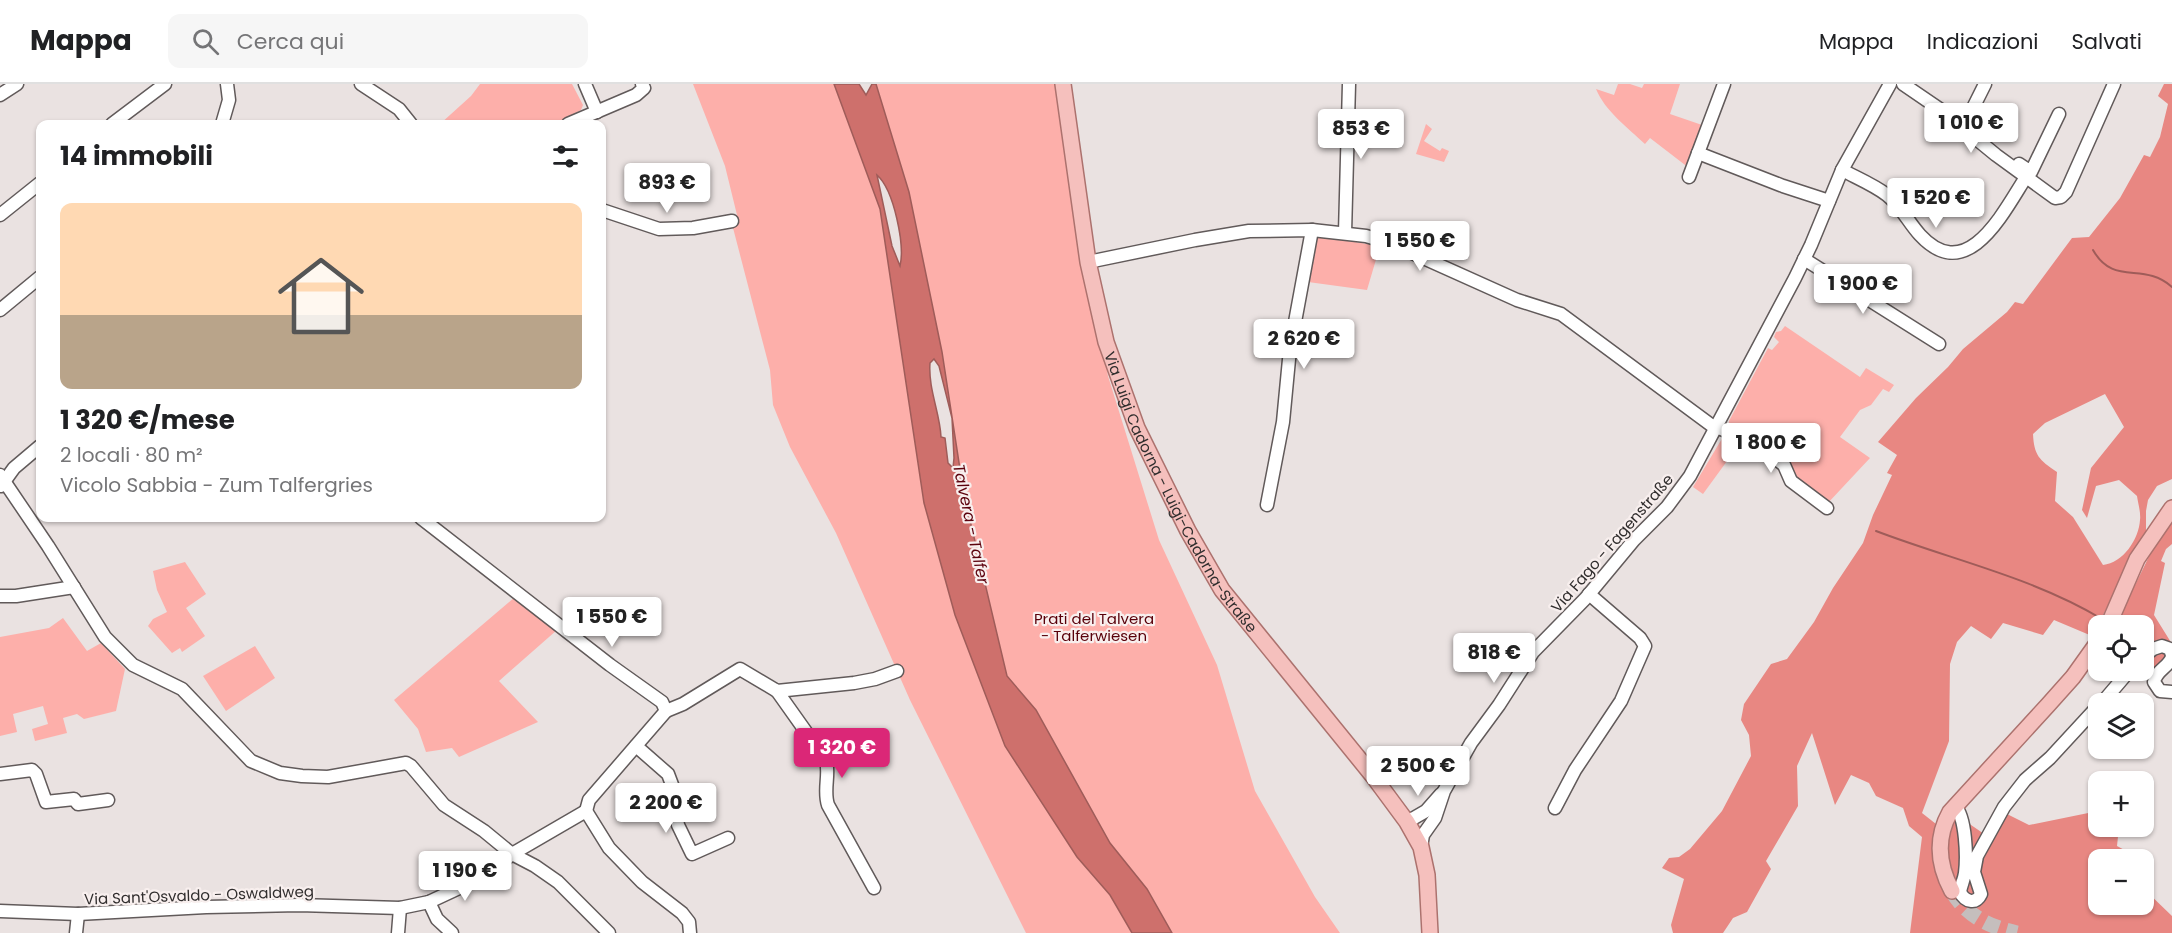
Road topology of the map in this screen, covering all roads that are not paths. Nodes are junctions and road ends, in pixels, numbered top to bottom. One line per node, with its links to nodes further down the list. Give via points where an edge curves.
1 (17, 84): 14 (street)
2 (165, 84): 17 (street)
3 (227, 84): 18 (street, via 229,100)
4 (361, 84): 19 (street, via 399,109)
5 (585, 84): 15 (street)
6 (642, 84): 15 (street, via 644,88 636,95)
7 (1063, 84): 35 (main road, Via Luigi Cadorna - Luigi-Cadorna-Straße)
8 (1349, 84): 33 (street)
9 (1724, 84): 22 (street)
10 (1890, 84): 24 (street, Via Fago - Fagenstraße)
11 (1904, 84): 21 (street)
12 (1985, 84): 21 (street)
13 (2114, 84): 26 (street, via 2066,192 2055,198)
14 (1, 91)
15 (597, 112): 20 (street)
16 (2059, 114): 23 (street, via 2031,172 2010,158)
17 (117, 120)
18 (223, 120)
19 (408, 120)
20 (578, 120)
21 (1963, 128): 23 (street)
22 (1698, 153): 25 (street); 28 (street)
23 (1996, 155): 26 (street)
24 (1842, 170): 26 (street, via 1888,196 1936,250 1955,253 1983,239); 28 (street, Via Fago - Fagenstraße)
25 (1689, 177)
26 (2026, 177)
27 (36, 186): 30 (street)
28 (1829, 201): 34 (street, Via Fago - Fagenstraße)
29 (606, 211): 31 (street, via 659,229)
30 (0, 215)
31 (732, 221)
32 (1312, 230): 33 (street); 35 (street, via 1238,232); 42 (street)
33 (1345, 233): 39 (street, via 1390,243 1517,300 1561,314)
34 (1804, 259): 38 (street); 39 (street, Via Fago - Fagenstraße)
35 (1088, 262): 67 (main road, Via Luigi Cadorna - Luigi-Cadorna-Straße, via 1106,342 1137,428 1188,531 1222,590)
36 (36, 280): 37 (street)
37 (0, 310)
38 (1939, 344)
39 (1715, 428): 43 (street, via 1770,454 1784,465 1791,481); 47 (street, Via Fago - Fagenstraße, via 1690,476 1667,507)
40 (36, 449): 41 (street)
41 (2, 481): 46 (street)
42 (1267, 505)
43 (1827, 508)
44 (2172, 508): 49 (main road, via 2137,559)
45 (426, 522): 58 (street, via 610,666 654,695)
46 (74, 587): 48 (street); 70 (street, via 105,637 133,665 182,689 251,761 280,773 319,777 406,763 444,806)
47 (1589, 594): 62 (street, Via Fago - Fagenstraße, via 1533,652 1471,743); 65 (street, via 1645,646 1622,701 1575,770)
48 (0, 596)
49 (2113, 615)
50 (2154, 649): 52 (street, via 2162,646)
51 (2088, 656): 64 (main road)
52 (2172, 656): 56 (street, via 2154,682 2160,691)
53 (897, 671): 55 (street, via 865,681)
54 (2121, 681): 57 (street)
55 (777, 691): 58 (street, via 740,669); 71 (street, via 826,760 828,805)
56 (2172, 692)
57 (2110, 693)
58 (666, 711): 60 (street)
59 (2088, 718): 64 (street, via 2010,798 1977,856 1974,872 1981,891 1980,897 1972,902 1960,892 1965,874 1963,820)
60 (636, 747): 66 (street, via 589,800); 68 (street, via 668,774 677,798 678,825 692,854)
61 (0, 774): 63 (street, via 32,770 46,802 74,799 78,804)
62 (1444, 791): 67 (street, Via Fago - Fagenstraße, via 1426,811); 69 (street, Via Fago - Fagenstraße)
63 (108, 800)
64 (1955, 806): 72 (main road, via 1944,826 1940,850 1942,870)
65 (1555, 808)
66 (586, 811): 70 (street, Via Sant'Osvaldo - Oswaldweg); 77 (street, via 609,848 642,882 682,913)
67 (1407, 822): 69 (main road, Via Luigi Cadorna - Luigi-Cadorna-Straße)
68 (728, 838)
69 (1420, 847): 82 (main road, Via Luigi Cadorna - Luigi-Cadorna-Straße, via 1427,875)
70 (512, 854): 73 (street, Via Sant'Osvaldo - Oswaldweg, via 491,871); 81 (street, via 558,882)
71 (874, 888)
72 (1952, 891)
73 (429, 902): 74 (street, Via Sant'Osvaldo - Oswaldweg); 80 (street, via 437,920)
74 (400, 908): 76 (street, Via Sant'Osvaldo - Oswaldweg, via 256,906); 79 (street)
75 (0, 911): 76 (street, Via Sant'Osvaldo - Oswaldweg)
76 (78, 914): 78 (street)
77 (693, 932)
78 (76, 933)
79 (398, 933)
80 (452, 933)
81 (609, 933)
82 (1430, 933)

